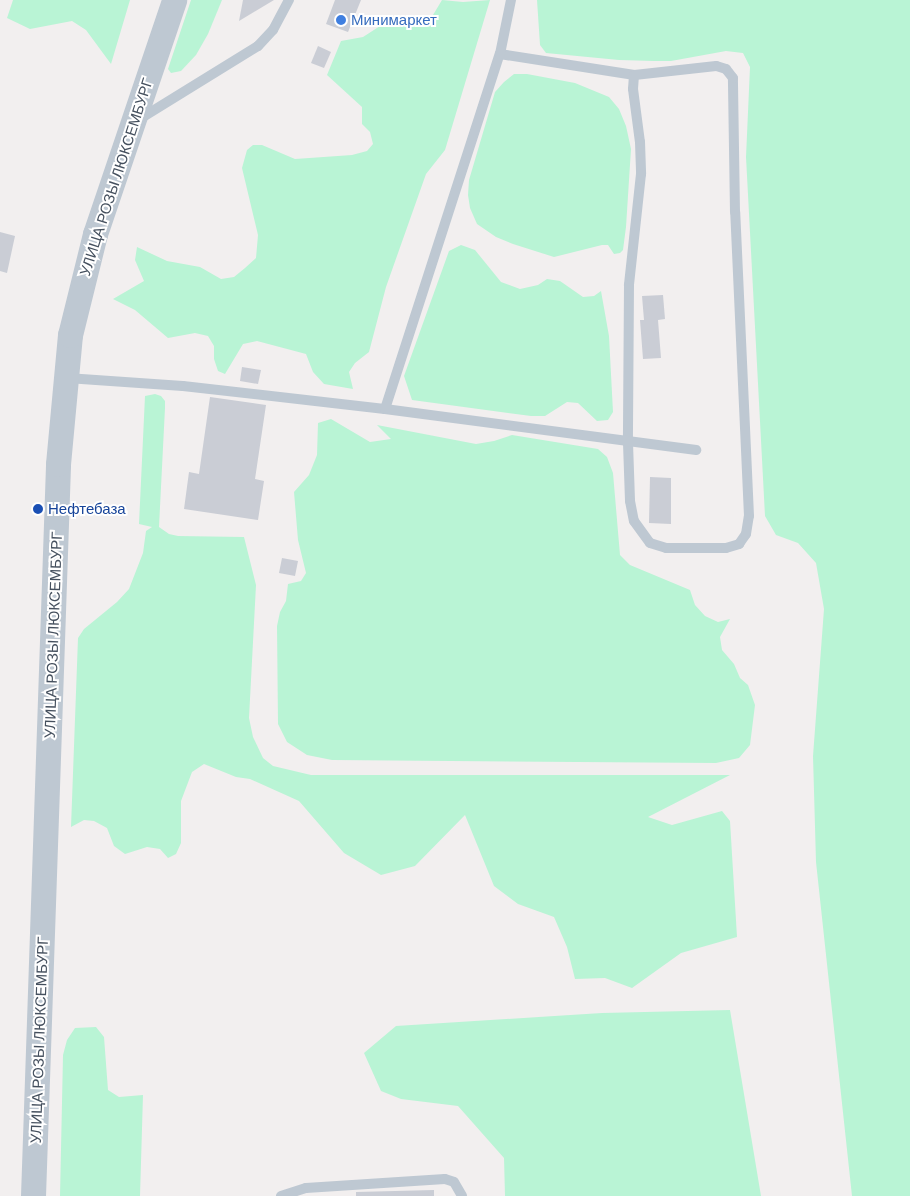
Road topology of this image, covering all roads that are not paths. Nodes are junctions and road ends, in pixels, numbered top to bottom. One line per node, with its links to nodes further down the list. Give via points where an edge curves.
1 (174, 0): 6 (street, УЛИЦА РОЗЫ ЛЮКСЕМБУРГ)
2 (288, 0): 6 (lane, via 273,30 258,46)
3 (512, 0): 4 (lane)
4 (500, 54): 5 (lane); 8 (lane)
5 (634, 75): 9 (lane, via 641,174 629,285); 9 (lane, via 716,66 726,69 733,78 734,212 749,516 746,534 739,544 726,548 666,548 650,544 634,522)
6 (133, 123): 7 (street, УЛИЦА РОЗЫ ЛЮКСЕМБУРГ, via 85,268 70,335)
7 (66, 378): 8 (lane, via 183,386); 11 (street, УЛИЦА РОЗЫ ЛЮКСЕМБУРГ, via 58,464)
8 (385, 409): 9 (lane)
9 (628, 442): 10 (lane)
10 (696, 450)
11 (33, 1196)
12 (281, 1196): 13 (lane, via 306,1188 445,1179 454,1182)
13 (462, 1196)

